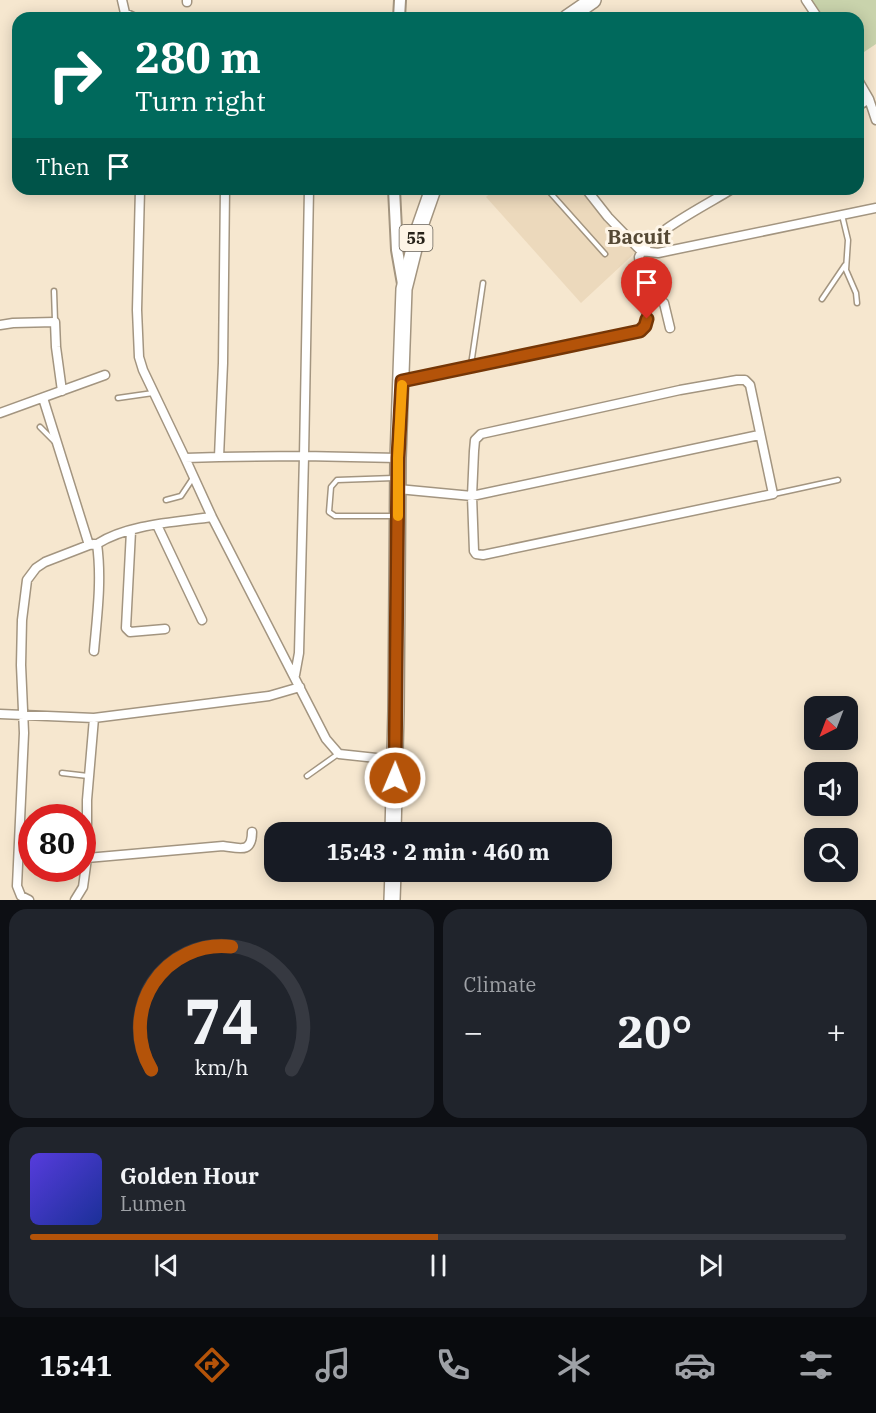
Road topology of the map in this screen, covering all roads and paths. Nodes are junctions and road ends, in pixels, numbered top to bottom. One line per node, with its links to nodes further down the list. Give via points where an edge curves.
1 (593, 0): 2 (highway)
2 (576, 12)
3 (864, 90): 4 (street)
4 (869, 99): 5 (street); 6 (street)
5 (864, 102)
6 (876, 120)
7 (140, 195): 33 (street, via 138,339 141,364)
8 (225, 195): 41 (street)
9 (309, 195): 40 (street)
10 (394, 195): 21 (main road)
11 (431, 195): 21 (highway, 55)
12 (552, 195): 18 (lane)
13 (591, 195): 17 (street)
14 (722, 195): 17 (street)
15 (876, 208): 16 (street)
16 (842, 215): 17 (street, via 658,253); 19 (lane, via 848,240)
17 (641, 250): 24 (street)
18 (605, 254)
19 (846, 261): 23 (lane); 25 (lane)
20 (483, 283): 29 (lane)
21 (404, 289): 31 (highway, 55)
22 (54, 291): 26 (lane)
23 (822, 299)
24 (645, 303): 28 (street, via 664,303); 29 (street, via 647,319 640,331)
25 (857, 303)
26 (55, 322): 27 (street); 32 (street)
27 (0, 325)
28 (670, 328)
29 (471, 366): 31 (street)
30 (105, 375): 32 (street)
31 (402, 381): 43 (highway, 55)
32 (62, 391): 34 (street)
33 (154, 393): 35 (lane); 42 (street)
34 (43, 398): 36 (street); 39 (street)
35 (118, 398)
36 (0, 414)
37 (40, 428): 39 (lane)
38 (759, 435): 47 (street); 48 (street); 48 (street, via 748,381 680,390 481,434 475,440)
39 (57, 443): 54 (street)
40 (304, 456): 41 (street); 43 (street); 58 (street, via 299,654)
41 (219, 457): 42 (street)
42 (185, 458): 44 (street)
43 (398, 458): 46 (highway, 55)
44 (194, 477): 49 (lane, via 181,496); 51 (street)
45 (838, 480): 47 (lane)
46 (398, 484): 48 (street); 50 (highway, 55); 50 (lane, via 337,480 331,487 329,512 335,516)
47 (772, 495): 48 (street, via 483,555 474,551)
48 (472, 496)
49 (166, 500)
50 (398, 516): 64 (highway, 55)
51 (212, 517): 52 (street); 58 (street)
52 (157, 525): 53 (street); 55 (street)
53 (131, 531): 54 (street); 56 (street, via 126,628 130,632)
54 (93, 544): 57 (street, via 99,558); 61 (street, via 45,562 27,580 22,620)
55 (202, 620)
56 (165, 629)
57 (94, 651)
58 (295, 675): 59 (street)
59 (300, 687): 62 (street, via 269,696); 63 (street, via 326,740)
60 (0, 714): 61 (street)
61 (22, 715): 62 (street); 74 (street, via 17,886)
62 (94, 718): 66 (street)
63 (339, 754): 64 (street); 67 (lane)
64 (395, 760): 69 (highway, 55)
65 (62, 773): 66 (lane)
66 (89, 776): 68 (street)
67 (308, 776)
68 (88, 804)
69 (393, 822)
70 (252, 832): 71 (street, via 252,840 244,848 223,846)
71 (96, 857)
72 (84, 882): 75 (street)
73 (393, 882): 76 (highway)
74 (21, 899)
75 (75, 900)
76 (392, 900)

